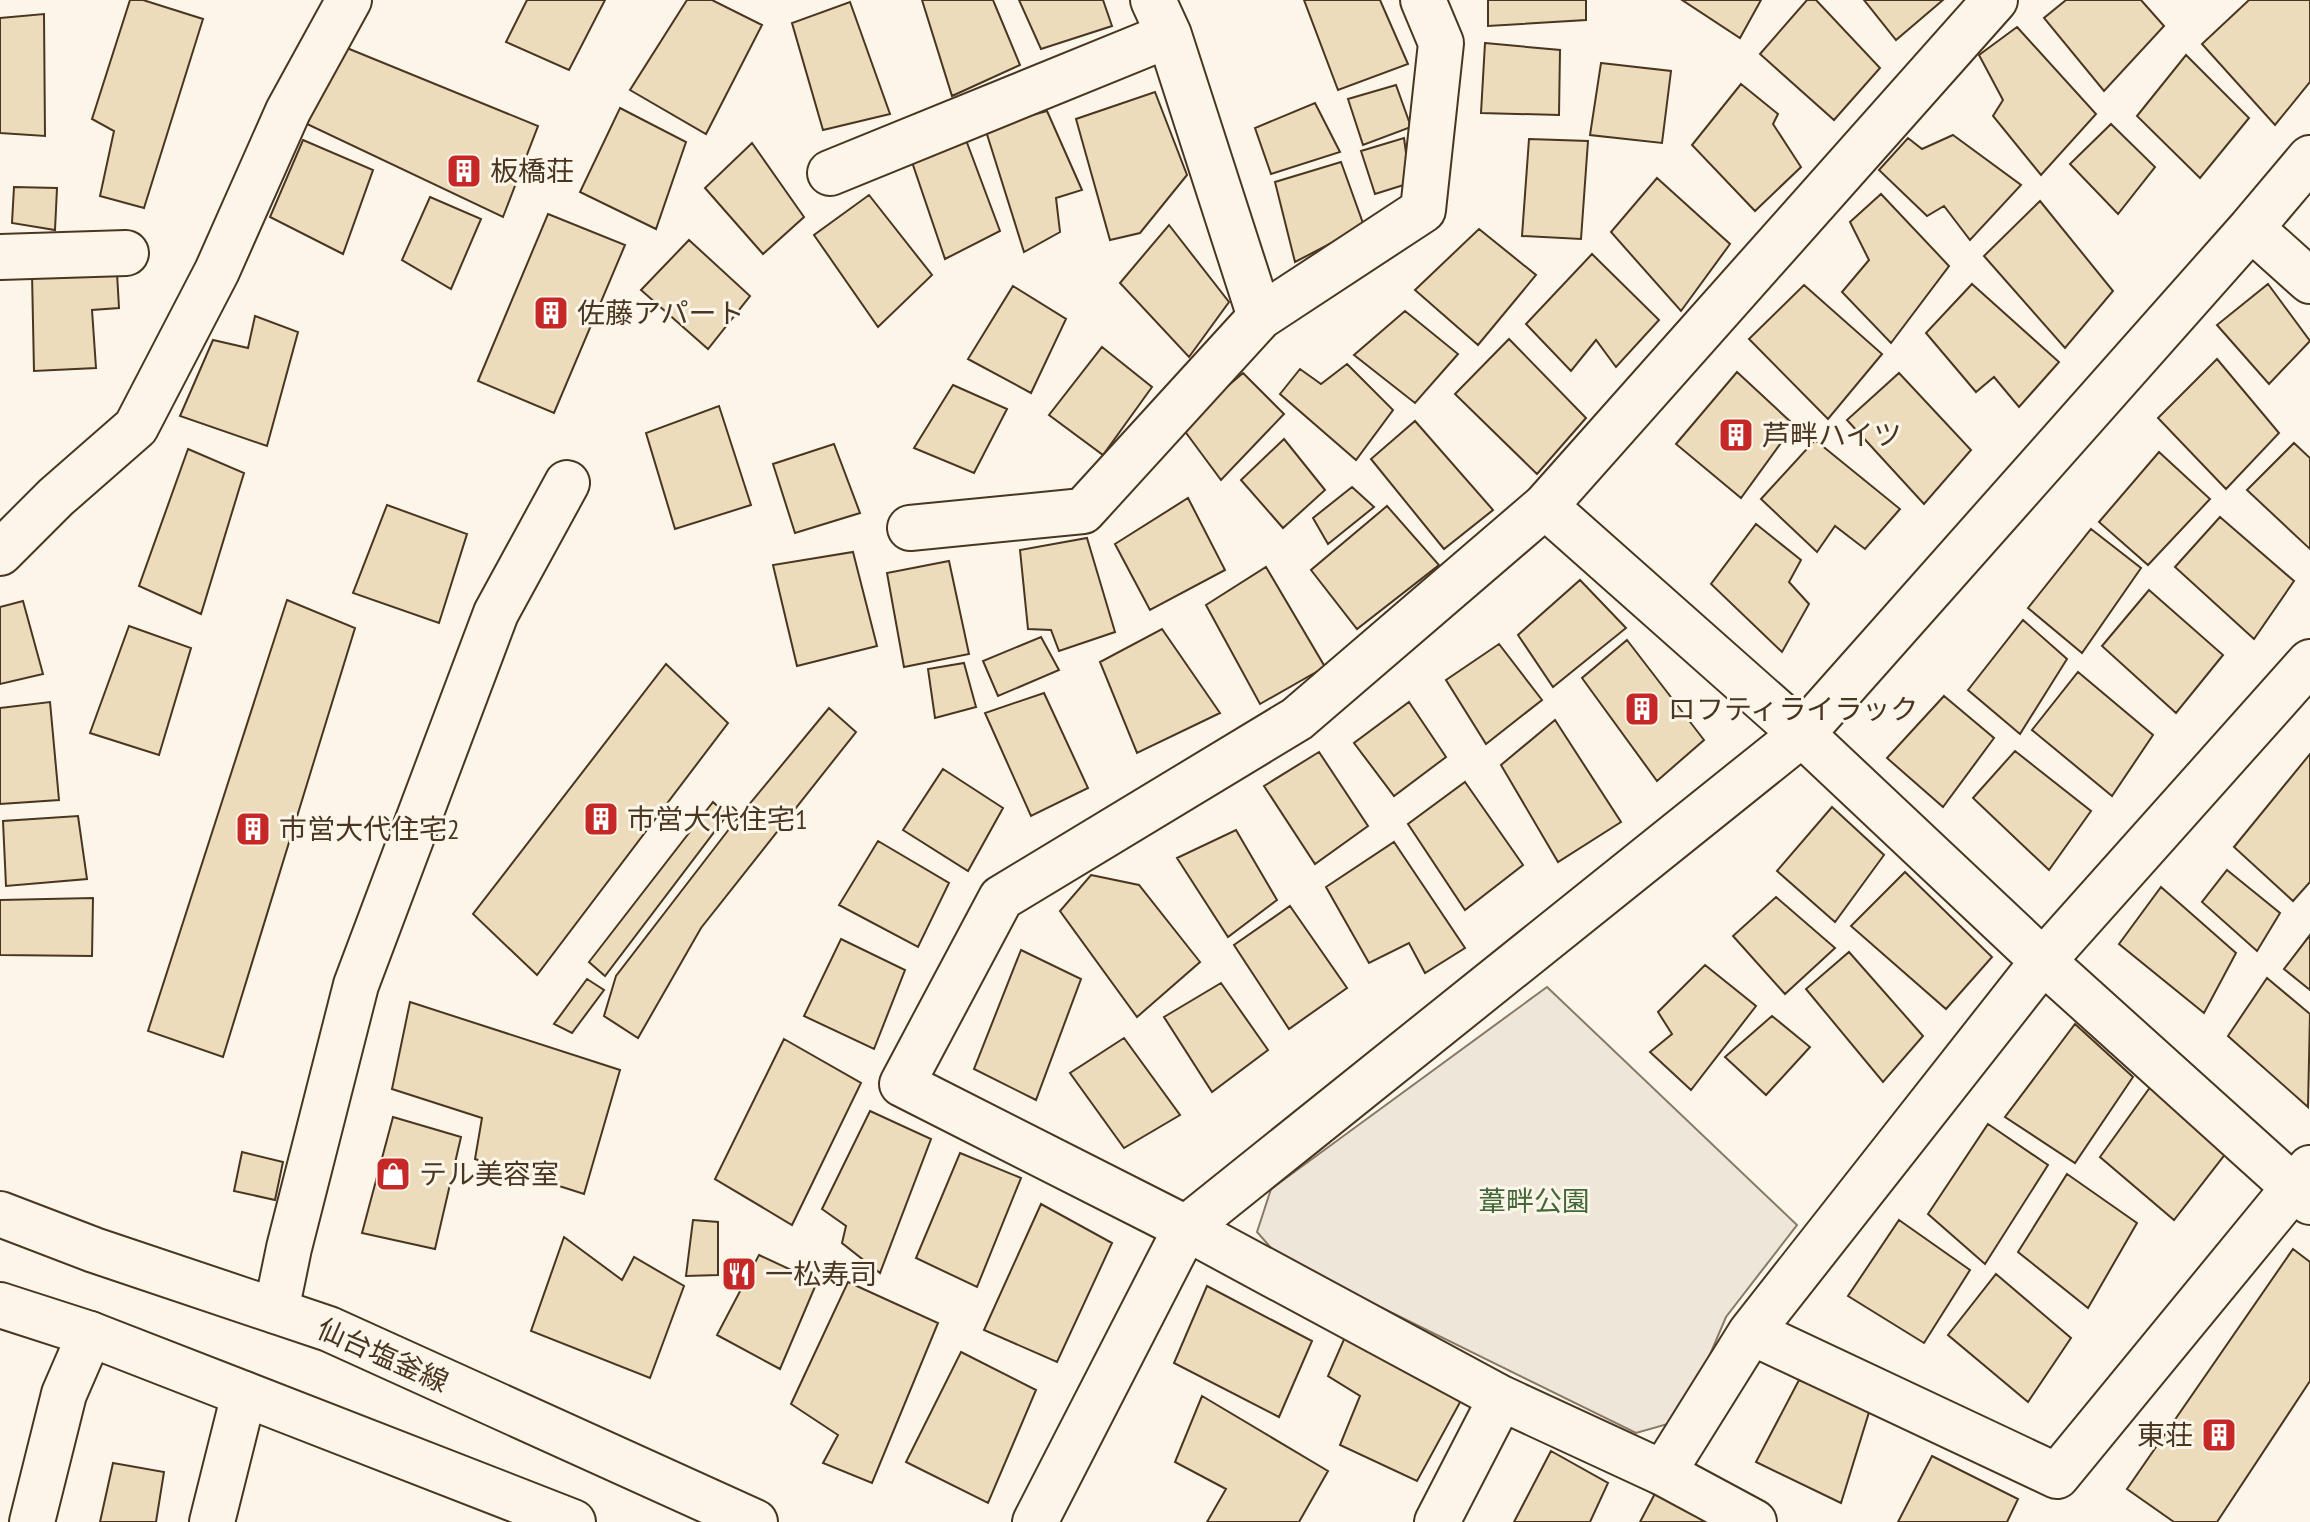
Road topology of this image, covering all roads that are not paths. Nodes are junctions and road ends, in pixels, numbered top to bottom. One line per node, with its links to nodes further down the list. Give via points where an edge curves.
1 (349, 0): 15 (street, via 288,111 217,271 136,427)
2 (1423, 0): 11 (street, via 1441,43 1423,210)
3 (1995, 0): 13 (street)
4 (1161, 17): 6 (street); 11 (street)
5 (2310, 158): 7 (street)
6 (830, 173)
7 (2251, 228): 10 (street); 17 (street)
8 (126, 253): 9 (street)
9 (0, 257)
10 (2310, 281)
11 (1260, 317): 14 (street, via 1083,511)
12 (567, 483): 23 (street, via 496,613 356,985)
13 (1545, 506): 17 (street); 21 (street, via 1297,719 1001,898 902,1084)
14 (910, 528)
15 (0, 553)
16 (2310, 662): 18 (street)
17 (1802, 734): 18 (street); 21 (street)
18 (2043, 961): 19 (street); 24 (street)
19 (2304, 1185): 24 (street, via 2057,1476)
20 (0, 1214): 23 (street, 仙台塩釜線)
21 (1186, 1228): 27 (street); 33 (street)
22 (0, 1305): 25 (street)
23 (276, 1311): 32 (street, 仙台塩釜線, via 329,1329)
24 (1751, 1332): 28 (street)
25 (90, 1334): 26 (street); 29 (street, via 64,1394)
26 (244, 1394): 30 (street); 31 (street)
27 (1501, 1398): 28 (street); 34 (street)
28 (1663, 1473): 35 (street)
29 (32, 1522)
30 (212, 1522)
31 (573, 1522)
32 (755, 1522)
33 (1035, 1522)
34 (1437, 1522)
35 (1754, 1522)

